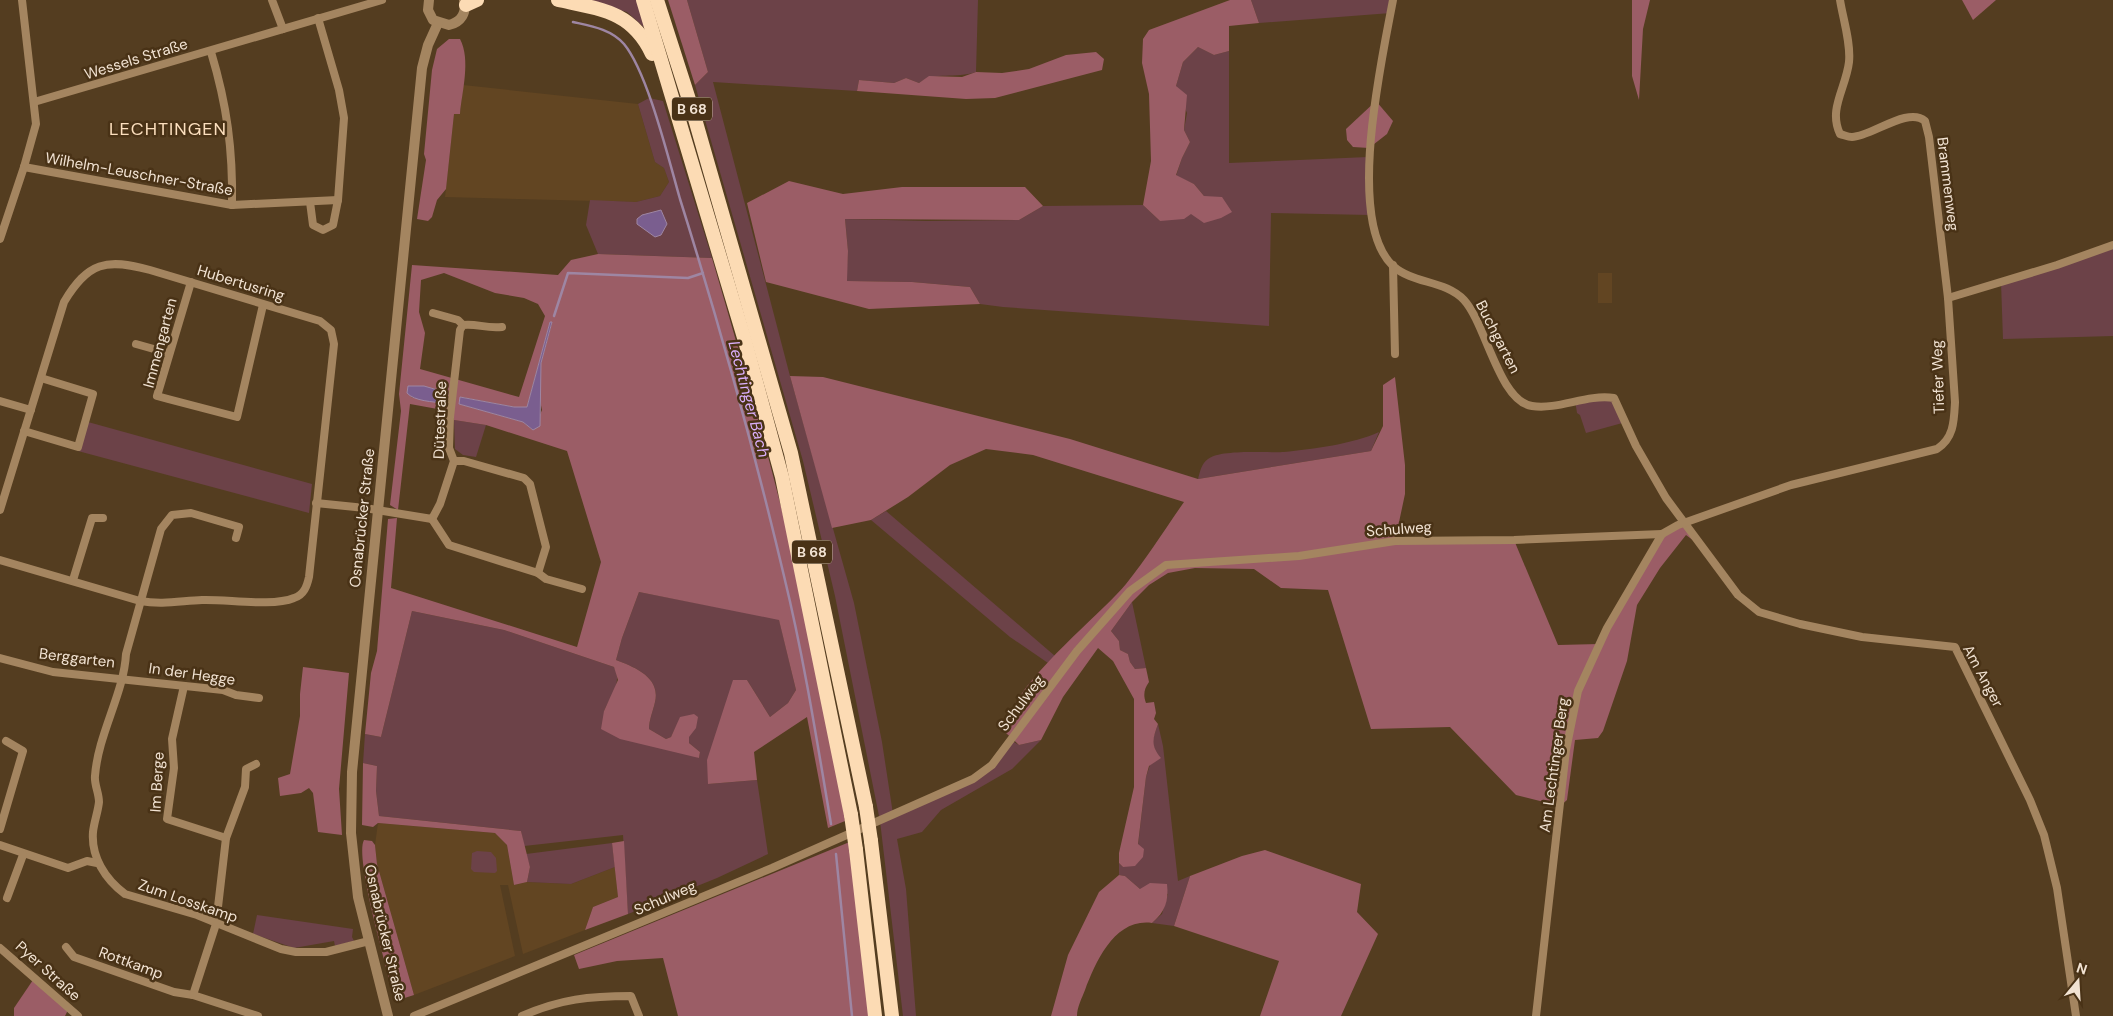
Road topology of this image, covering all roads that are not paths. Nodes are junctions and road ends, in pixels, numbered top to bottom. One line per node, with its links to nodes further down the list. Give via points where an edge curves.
1 (22, 0): 16 (street)
2 (272, 0): 14 (street)
3 (382, 0): 11 (street, Wessels Straße)
4 (429, 0): 13 (street, via 430,15)
5 (558, 0): 17 (highway, via 610,12 626,19 637,29 653,55 668,101)
6 (643, 0): 17 (highway, B 68)
7 (657, 0): 76 (highway, B 68, bridge, via 693,112 791,453 866,807)
8 (1393, 0): 24 (street, via 1369,148 1371,216 1377,238)
9 (1840, 0): 26 (street, Brammenweg, via 1849,61 1844,85 1837,98 1836,125 1840,134 1852,138 1899,120 1918,117 1926,121)
10 (469, 2): 13 (street, via 459,21 448,25)
11 (351, 4): 12 (street, Wessels Straße)
12 (318, 18): 14 (street, Wessels Straße); 19 (street, via 344,118)
13 (438, 23): 41 (street, Osnabrücker Straße, via 422,68)
14 (283, 28): 15 (street, Wessels Straße)
15 (211, 52): 16 (street, Wessels Straße); 21 (street, via 230,131)
16 (34, 102): 18 (street, via 36,124)
17 (675, 107): 75 (highway, B 68, bridge, via 745,340 782,477 851,815)
18 (24, 167): 21 (street, Wilhelm-Leuschner-Straße); 22 (street)
19 (338, 200): 20 (street, Wilhelm-Leuschner-Straße); 20 (street, via 333,225 323,230 313,225)
20 (310, 202): 21 (street, Wilhelm-Leuschner-Straße)
21 (232, 205)
22 (0, 239)
23 (2113, 245): 26 (street)
24 (1392, 265): 33 (street); 44 (street, Buchgarten, via 1445,287 1466,302 1506,384 1518,400 1530,406 1542,406 1596,396 1614,398 1649,471 1677,516)
25 (191, 282): 27 (street, Hubertusring); 32 (street, Immengarten); 34 (street, Hubertusring, via 131,265 108,263 96,266 79,279 64,302)
26 (1948, 298): 44 (street, Tiefer Weg, via 1954,417 1949,439 1944,445 1791,485)
27 (263, 305): 32 (street, Immengarten, via 237,417 157,396); 39 (street, Hubertusring, via 320,321 331,330 334,344)
28 (432, 313): 29 (street, via 458,320)
29 (463, 325): 30 (street, via 489,329); 38 (street, Dütestraße, via 450,417 449,448)
30 (502, 327)
31 (136, 344): 32 (street)
32 (168, 354)
33 (1395, 354)
34 (41, 378): 36 (street, Hubertusring); 37 (street, via 93,394 78,447)
35 (0, 401): 36 (street)
36 (32, 410): 37 (street, Hubertusring)
37 (24, 431): 40 (street, Hubertusring)
38 (454, 461): 43 (street, Dütestraße); 48 (street, via 524,478 530,484 546,547)
39 (316, 502): 41 (street); 51 (street, Hubertusring, via 309,577 306,588 294,599 201,600 160,605)
40 (0, 510)
41 (378, 511): 43 (street); 65 (street, Osnabrücker Straße, via 350,804 358,897)
42 (103, 518): 49 (street, via 92,518)
43 (432, 519): 48 (street, via 449,545)
44 (1686, 524): 45 (street); 78 (street, Am Anger, via 1738,595 1759,612 1843,634 1955,647 2044,835 2057,888)
45 (1662, 534): 72 (street, Schulweg, via 1395,541 1300,556 1166,565 1130,591 1077,651 992,765 973,779 772,868); 77 (street, Am Lechtinger Berg, via 1607,628 1577,698 1566,750)
46 (236, 538): 51 (street, via 239,527 191,513 172,515 161,529)
47 (0, 560): 49 (street, Hubertusring)
48 (538, 572): 50 (street, via 546,579)
49 (73, 580): 51 (street, Hubertusring)
50 (582, 589)
51 (140, 602): 53 (street)
52 (0, 658): 53 (street, Berggarten, via 53,672)
53 (122, 678): 54 (street, In der Hegge); 62 (street, via 104,733 95,777 99,800 93,834)
54 (184, 686): 55 (street, In der Hegge); 59 (street, Im Berge, via 172,739 174,768 167,819)
55 (259, 698)
56 (6, 741): 58 (street, via 24,751)
57 (256, 764): 59 (street, via 246,769 245,787)
58 (0, 829)
59 (226, 838): 64 (street)
60 (0, 845): 61 (street)
61 (24, 855): 62 (street, via 68,868 87,861); 63 (street)
62 (97, 863): 64 (street, Zum Losskamp, via 125,894 197,915)
63 (8, 898)
64 (216, 924): 65 (street, Zum Losskamp, via 296,952 326,952); 68 (street)
65 (369, 940): 71 (street, Osnabrücker Straße)
66 (66, 947): 68 (street, Rottkamp, via 74,957 174,992)
67 (0, 948): 69 (street, Pyer Straße)
68 (193, 995): 70 (street, Rottkamp)
69 (78, 1016)
70 (258, 1016)
71 (388, 1016)
72 (414, 1016)
73 (522, 1016): 74 (street, via 549,1004 596,996 631,996)
74 (639, 1016)
75 (875, 1016)
76 (892, 1016)
77 (1536, 1016)
78 (2076, 1016)

